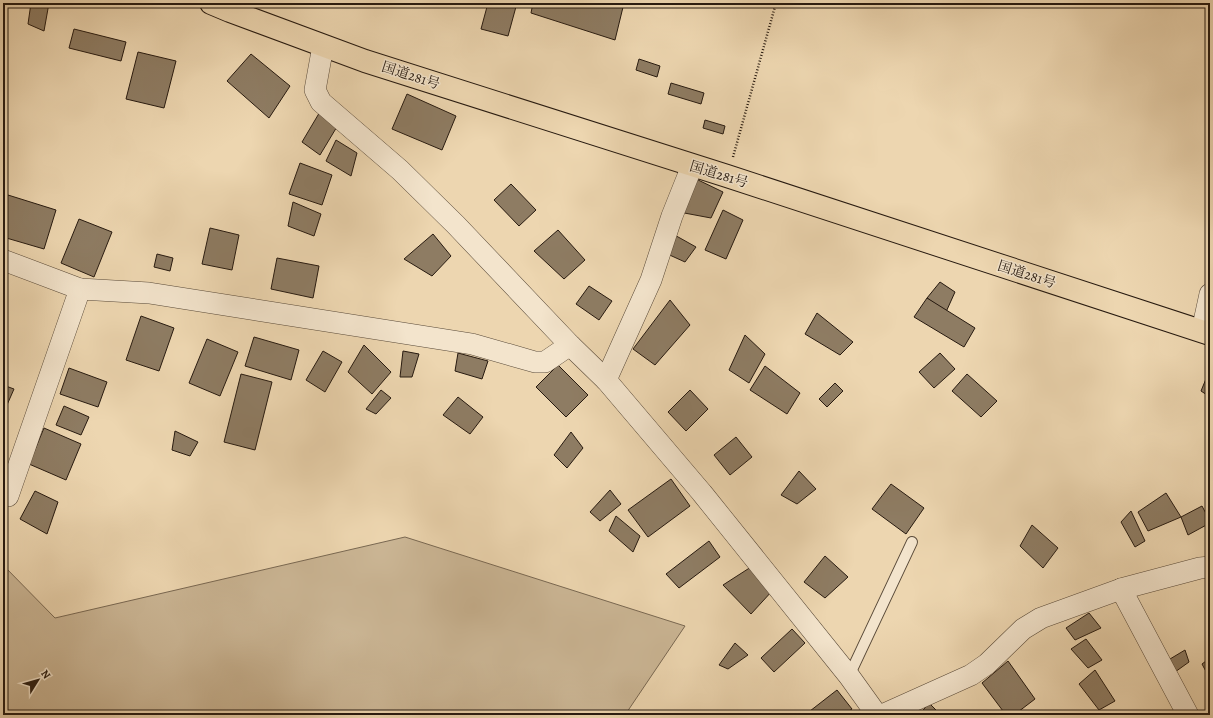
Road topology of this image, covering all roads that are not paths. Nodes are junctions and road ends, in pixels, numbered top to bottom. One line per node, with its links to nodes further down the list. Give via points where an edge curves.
1 (220, 7): 2 (highway, 国道281号)
2 (323, 46): 3 (highway, 国道281号); 8 (street, via 314,90 321,102 400,170)
3 (692, 166): 7 (highway, 国道281号); 9 (street, via 650,280)
4 (3, 260): 5 (street)
5 (80, 289): 8 (street, via 149,294 472,344 535,362 545,362); 10 (street, via 8,496)
6 (1210, 294): 7 (street)
7 (1206, 332)
8 (570, 345): 9 (street)
9 (606, 380): 14 (street, via 702,493)
10 (3, 494)
11 (912, 542): 14 (lane)
12 (1210, 567): 13 (street)
13 (1122, 589): 16 (street, via 1041,618 1023,629 987,664 971,675); 17 (street)
14 (849, 676): 15 (street)
15 (877, 715)
16 (882, 715)
17 (1188, 715)

